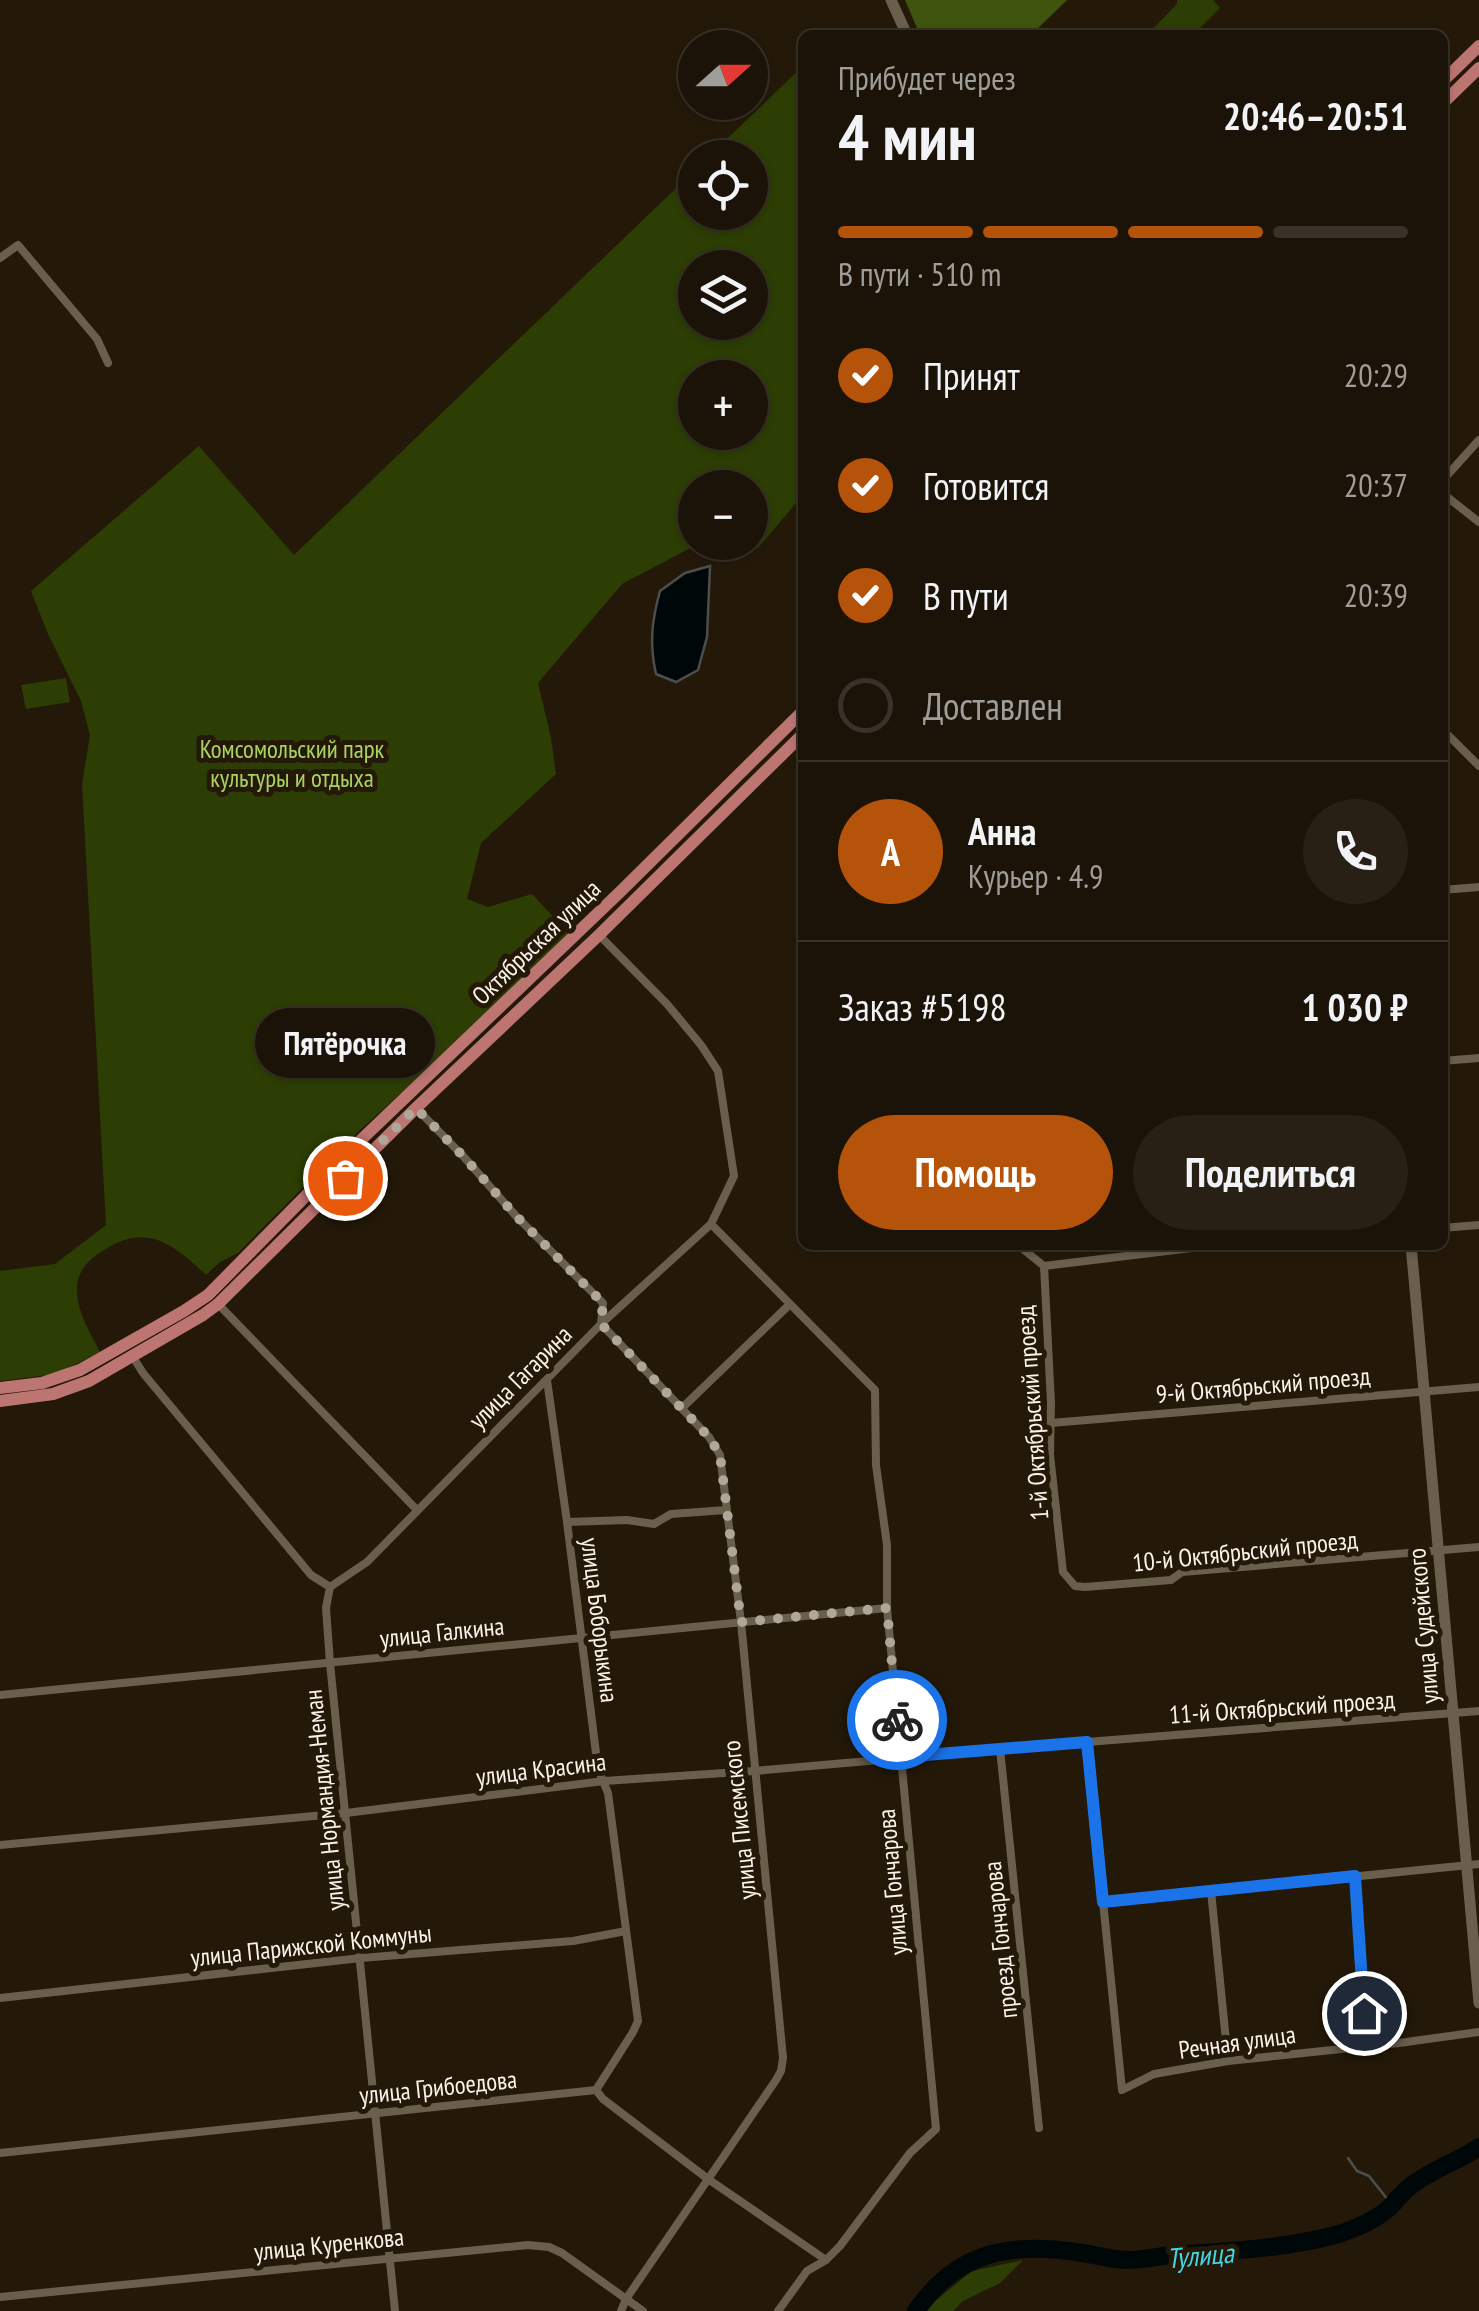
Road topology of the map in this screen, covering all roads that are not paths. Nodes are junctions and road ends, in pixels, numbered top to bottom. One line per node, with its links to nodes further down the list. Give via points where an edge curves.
1 (891, 0): 2 (street)
2 (905, 30)
3 (1479, 46): 5 (main road)
4 (1479, 68): 6 (main road)
5 (1448, 76)
6 (1448, 98)
7 (0, 258): 8 (street, via 18,246 97,338)
8 (108, 362)
9 (1479, 440): 10 (street)
10 (1448, 474)
11 (1448, 498): 12 (street)
12 (1479, 522)
13 (798, 716): 30 (main road, Октябрьская улица, via 363,1138)
14 (1448, 735): 16 (street)
15 (798, 739): 19 (main road, Октябрьская улица)
16 (1479, 766)
17 (1479, 887): 18 (street)
18 (1448, 890)
19 (599, 935): 22 (main road, Октябрьская улица); 23 (street, улица Гагарина, via 667,1004 718,1071 734,1176)
20 (1479, 1058): 21 (street)
21 (1448, 1061)
22 (416, 1108): 30 (main road, Октябрьская улица); 32 (street, улица Писемского, via 603,1303)
23 (710, 1224): 31 (street, улица Гончарова); 32 (street, улица Гагарина)
24 (1479, 1225): 25 (street)
25 (1448, 1228)
26 (1024, 1250): 29 (street)
27 (1175, 1250): 29 (street)
28 (1411, 1250): 37 (street, улица Судейского)
29 (1044, 1266): 40 (street, 1-й Октябрьский проезд)
30 (213, 1300): 33 (main road, Октябрьская улица, via 203,1316); 36 (main road, Октябрьская улица, via 80,1370); 41 (street)
31 (788, 1305): 39 (street); 48 (street, улица Гончарова, via 875,1390)
32 (601, 1324): 34 (street, улица Гагарина); 39 (street, улица Писемского)
33 (133, 1357): 38 (main road, Октябрьская улица, via 65,1391); 47 (street, via 311,1574)
34 (547, 1380): 41 (street, улица Гагарина); 43 (street, улица Боборыкина)
35 (1479, 1387): 37 (street, 9-й Октябрьский проезд)
36 (0, 1388)
37 (1424, 1392): 40 (street, 9-й Октябрьский проезд); 45 (street, улица Судейского)
38 (0, 1401)
39 (682, 1408): 42 (street, улица Писемского, via 720,1455)
40 (1051, 1423): 46 (street, 1-й Октябрьский проезд, via 1063,1572)
41 (418, 1510): 47 (street, улица Гагарина, via 367,1562)
42 (726, 1510): 43 (street, via 671,1514 654,1524); 49 (street, улица Писемского)
43 (567, 1522): 50 (street, улица Боборыкина)
44 (1479, 1547): 45 (street, 10-й Октябрьский проезд)
45 (1440, 1552): 46 (street, 10-й Октябрьский проезд); 54 (street, улица Судейского)
46 (1076, 1586)
47 (330, 1588): 51 (street, улица Нормандия-Неман)
48 (887, 1608): 49 (street, улица Галкина); 57 (street, улица Гончарова)
49 (741, 1622): 50 (street, улица Галкина); 58 (street, улица Писемского)
50 (582, 1637): 51 (street, улица Галкина); 59 (street, улица Боборыкина)
51 (330, 1663): 52 (street, улица Галкина); 60 (street, улица Нормандия-Неман)
52 (0, 1694)
53 (1479, 1712): 54 (street, 11-й Октябрьский проезд)
54 (1453, 1714): 55 (street, 11-й Октябрьский проезд); 62 (street, улица Судейского)
55 (1087, 1742): 56 (street, улица Красина); 65 (street)
56 (1000, 1749): 57 (street, улица Красина); 75 (street, проезд Гончарова)
57 (901, 1757): 58 (street, улица Красина); 79 (street, улица Гончарова, via 936,2128)
58 (754, 1771): 59 (street, улица Красина); 77 (street, улица Писемского, via 783,2058 776,2080)
59 (604, 1781): 60 (street, улица Красина); 66 (street, улица Боборыкина)
60 (346, 1812): 61 (street, улица Красина); 67 (street, улица Нормандия-Неман)
61 (0, 1845)
62 (1473, 1864): 63 (street); 69 (street, улица Судейского)
63 (1355, 1876): 64 (street); 71 (street)
64 (1211, 1891): 65 (street); 72 (street)
65 (1103, 1902): 72 (street, Речная улица, via 1122,2090 1154,2074)
66 (626, 1932): 67 (street, улица Парижской Коммуны); 73 (street, улица Боборыкина, via 638,2021)
67 (361, 1958): 68 (street, улица Парижской Коммуны); 74 (street, улица Нормандия-Неман)
68 (0, 1998)
69 (1479, 2003)
70 (1479, 2032): 71 (street, Речная улица)
71 (1366, 2047): 72 (street, Речная улица)
72 (1228, 2061)
73 (596, 2090): 74 (street, улица Грибоедова); 77 (street)
74 (375, 2113): 76 (street, улица Грибоедова); 78 (street, улица Нормандия-Неман)
75 (1039, 2128)
76 (0, 2153)
77 (708, 2178): 79 (street); 81 (street, улица Писемского)
78 (389, 2259): 80 (street, улица Куренкова); 81 (street, улица Куренкова, via 549,2247); 82 (street, улица Нормандия-Неман)
79 (826, 2260): 85 (street, улица Гончарова, via 807,2271)
80 (0, 2297)
81 (626, 2298): 83 (street, улица Писемского); 84 (street, улица Куренкова)
82 (395, 2311)
83 (621, 2311)
84 (643, 2311)
85 (778, 2311)

